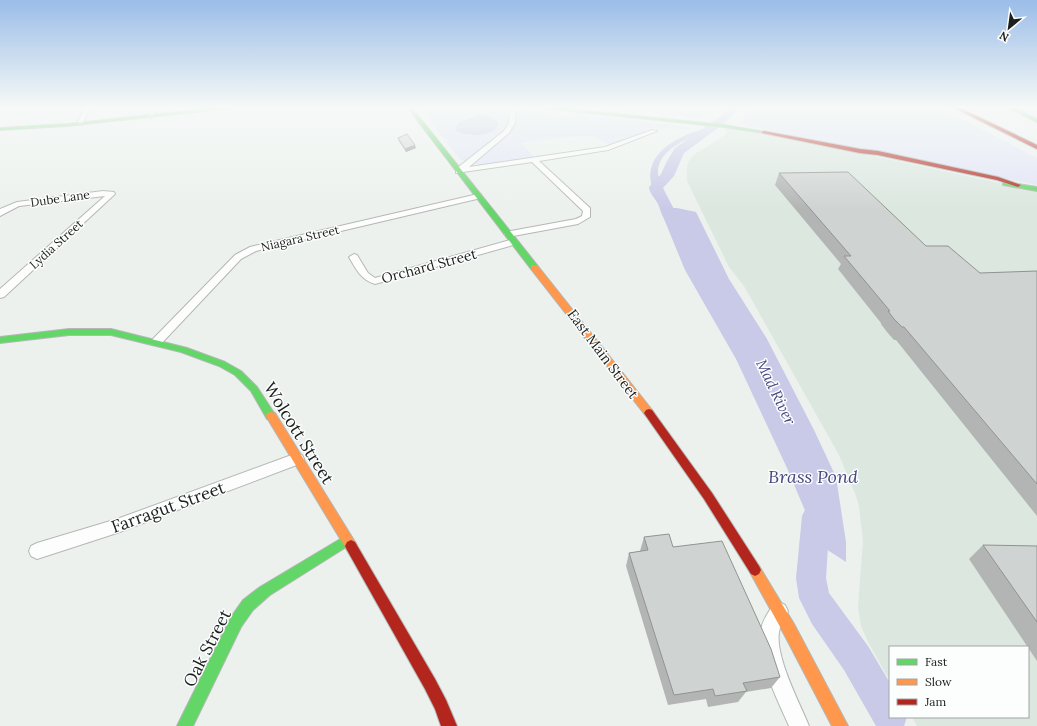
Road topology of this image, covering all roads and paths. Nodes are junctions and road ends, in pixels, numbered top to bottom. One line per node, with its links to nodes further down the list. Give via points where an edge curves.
1 (436, 142): 8 (main road, East Main Street)
2 (495, 142): 8 (street)
3 (626, 142): 7 (street, via 610,148)
4 (815, 142): 9 (main road, via 878,153)
5 (1026, 142): 6 (main road)
6 (1037, 147)
7 (534, 160): 8 (street); 13 (street, via 587,210 586,217 578,221)
8 (459, 171): 11 (main road, East Main Street)
9 (1037, 189)
10 (110, 193): 12 (street, Dube Lane, via 11,206); 16 (street, Lydia Street)
11 (478, 196): 13 (main road, East Main Street); 18 (street, Niagara Street, via 253,249 238,257)
12 (0, 213)
13 (508, 234): 14 (main road, East Main Street)
14 (514, 242): 15 (street, Orchard Street, via 375,281 364,274); 22 (main road, East Main Street, via 589,334 691,472 733,534)
15 (354, 257)
16 (0, 295)
17 (0, 340): 18 (main road, Wolcott Street, via 98,331)
18 (156, 342): 19 (main road, Wolcott Street, via 222,364 245,378)
19 (297, 459): 20 (main road, Wolcott Street); 21 (street, Farragut Street, via 117,526)
20 (347, 540): 23 (main road, Oak Street, via 265,591 248,605 233,627); 24 (main road, Wolcott Street, via 430,684)
21 (37, 551)
22 (779, 611): 25 (street, via 770,628 772,652); 26 (main road, East Main Street)
23 (185, 726)
24 (449, 726)
25 (799, 726)
26 (840, 726)

